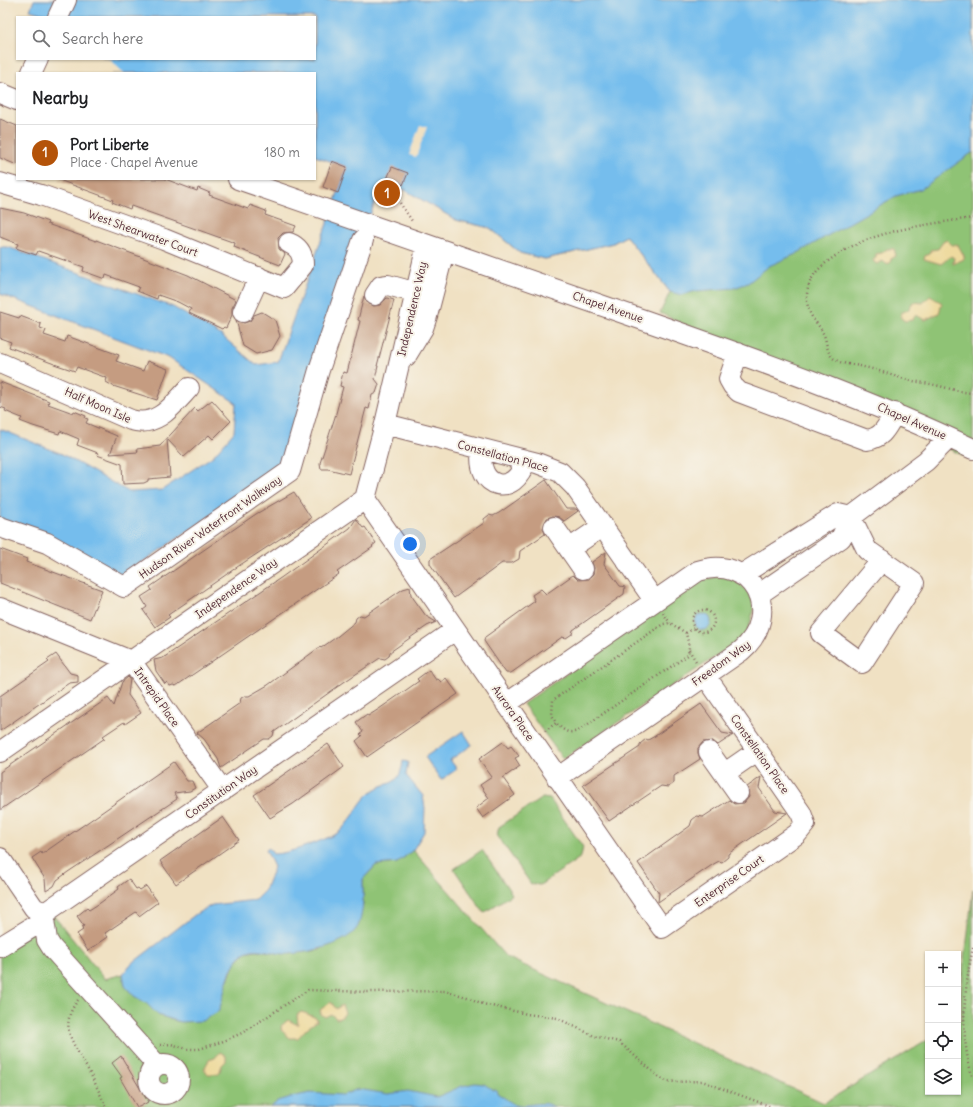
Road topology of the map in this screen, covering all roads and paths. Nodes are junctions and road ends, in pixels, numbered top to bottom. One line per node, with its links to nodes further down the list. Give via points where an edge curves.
1 (66, 0): 2 (street)
2 (58, 16)
3 (0, 93): 4 (street)
4 (16, 100)
5 (241, 180): 10 (street, Chapel Avenue, via 327,210)
6 (0, 183): 13 (street, West Shearwater Court, via 164,239)
7 (400, 203): 9 (path)
8 (973, 218): 20 (path, via 896,230 860,243 819,268 807,290 807,305 811,316 824,334 832,358 904,379)
9 (412, 221)
10 (366, 233): 12 (street, Chapel Avenue); 30 (street, Hudson River Waterfront Walkway, via 319,370 290,471 124,587 47,543)
11 (289, 243): 13 (street, West Shearwater Court, via 296,246 300,252 303,265 284,288)
12 (435, 248): 15 (street, Independence Way); 17 (street, Chapel Avenue)
13 (259, 277): 16 (street)
14 (375, 295): 15 (street, via 379,288 385,285)
15 (424, 295): 22 (street, Independence Way, via 397,373)
16 (243, 312)
17 (738, 353): 21 (street, Chapel Avenue); 21 (street, via 729,380 739,392 867,440 877,438)
18 (0, 363): 19 (street, Half Moon Isle, via 131,420 142,422 154,420 165,413)
19 (189, 388)
20 (973, 393)
21 (895, 413): 23 (street, Chapel Avenue)
22 (385, 424): 25 (street, Constellation Place); 27 (street, Independence Way)
23 (949, 438): 24 (street, Chapel Avenue); 28 (street, via 926,461)
24 (973, 449)
25 (482, 450): 26 (street, Constellation Place); 26 (street, via 482,470 489,479 499,484 515,479)
26 (525, 461): 29 (street, Constellation Place, via 553,469 565,476)
27 (364, 499): 42 (street, Aurora Place); 44 (street, Independence Way)
28 (851, 517): 33 (street, via 838,514); 34 (street, via 867,550); 36 (street, via 841,538)
29 (603, 526): 32 (street); 39 (street, Constellation Place)
30 (0, 527)
31 (554, 527): 32 (street)
32 (569, 549): 35 (street)
33 (779, 550): 36 (street); 37 (street)
34 (882, 560): 34 (street, via 914,583 862,663 821,633)
35 (582, 569)
36 (794, 570): 38 (street)
37 (741, 574): 38 (street, Freedom Way); 39 (street, via 722,568 703,569)
38 (758, 595): 45 (street, Freedom Way, via 762,612 755,636 741,651)
39 (654, 600): 46 (street)
40 (0, 608): 44 (street, Intrepid Place)
41 (694, 628): 41 (path, via 704,632 711,629 713,615 707,610 696,611 692,618); 43 (path)
42 (455, 630): 46 (street, Aurora Place); 54 (street, Constitution Way)
43 (686, 633): 47 (path, via 688,655 578,731 563,731); 47 (path, via 670,623 663,624 553,700 552,715)
44 (131, 661): 50 (street, Independence Way); 54 (street, Intrepid Place)
45 (706, 675): 49 (street, Constellation Place); 53 (street, Freedom Way)
46 (506, 704): 48 (street, Aurora Place)
47 (556, 724): 48 (path)
48 (532, 740): 53 (street, Aurora Place)
49 (757, 751): 52 (street); 56 (street, Constellation Place, via 804,819 803,828)
50 (0, 752)
51 (710, 752): 52 (street)
52 (725, 773): 55 (street)
53 (558, 778): 59 (street, Aurora Place)
54 (223, 791): 58 (street, Constitution Way)
55 (738, 793)
56 (797, 834): 59 (street, Enterprise Court)
57 (0, 858): 58 (street, via 34,908)
58 (46, 915): 60 (street); 62 (street, via 47,940)
59 (662, 928)
60 (0, 947)
61 (973, 948): 64 (path, via 964,1029)
62 (88, 988): 63 (street); 66 (path, via 71,1013 69,1031 74,1048 87,1067)
63 (140, 1046): 65 (street, via 157,1065 167,1063 176,1068 180,1078 177,1088); 67 (path, via 171,1044 187,1049 207,1048 242,1033 308,990 445,991 484,1004 557,1018 594,1036 618,1042 666,1081 702,1081)
64 (973, 1078)
65 (165, 1101)
66 (106, 1107)
67 (772, 1107)

